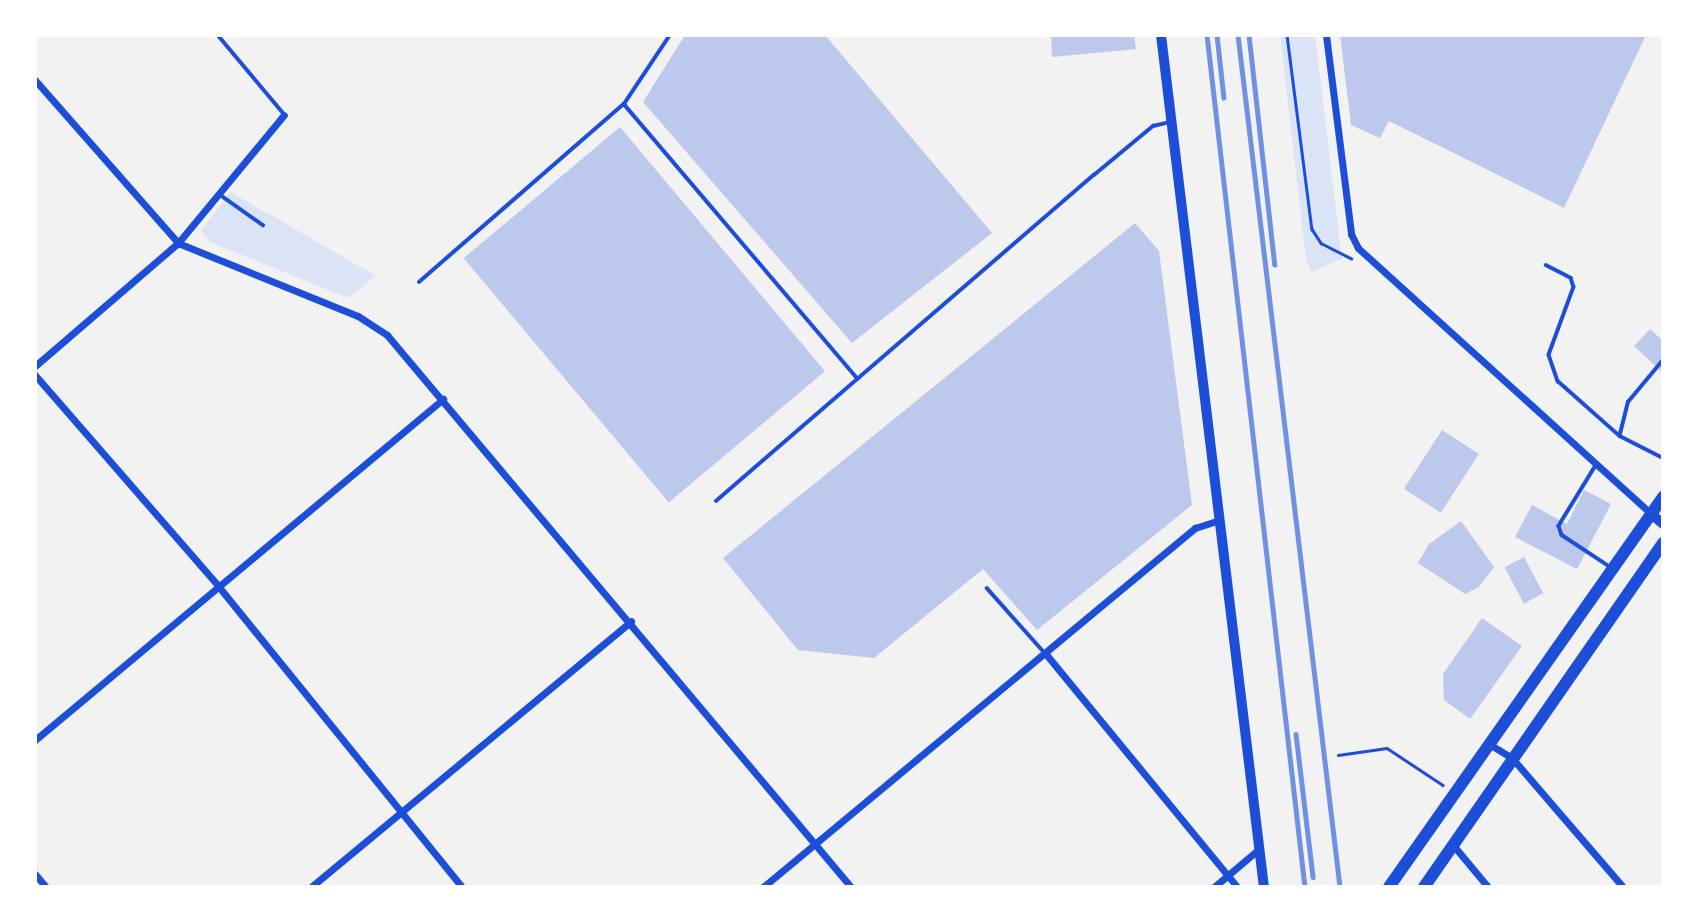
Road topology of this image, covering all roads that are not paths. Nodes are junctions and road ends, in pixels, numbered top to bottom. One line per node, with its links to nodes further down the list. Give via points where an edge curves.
1 (218, 35): 7 (lane)
2 (670, 35): 6 (lane)
3 (1161, 35): 8 (street)
4 (1326, 35): 21 (street, via 1351,234 1358,248)
5 (35, 79): 11 (street)
6 (624, 104): 13 (lane); 17 (lane)
7 (284, 115): 9 (street)
8 (1173, 121): 17 (lane, via 1153,126); 25 (street)
9 (217, 193): 10 (lane); 11 (street)
10 (263, 225)
11 (178, 243): 15 (street); 18 (street, via 374,325)
12 (1546, 265): 19 (lane, via 1571,278 1574,287 1549,355 1550,369)
13 (419, 282)
14 (1663, 360): 19 (lane, via 1628,402)
15 (35, 366)
16 (35, 375): 29 (street)
17 (857, 378): 23 (lane)
18 (443, 398): 29 (street); 31 (street)
19 (1620, 436): 20 (lane)
20 (1663, 458)
21 (1597, 464): 24 (street); 28 (lane, via 1559,526 1562,535)
22 (1663, 497): 24 (main road)
23 (716, 501)
24 (1650, 513): 26 (street); 28 (main road)
25 (1220, 520): 32 (street, via 1195,528); 39 (street)
26 (1663, 524)
27 (1663, 542): 35 (main road)
28 (1611, 567): 34 (main road)
29 (219, 587): 33 (street); 36 (street)
30 (987, 588): 32 (lane)
31 (631, 621): 36 (street); 37 (street)
32 (1045, 653): 37 (street); 41 (street)
33 (35, 740)
34 (1489, 744): 35 (street); 50 (main road)
35 (1512, 758): 38 (main road); 53 (street)
36 (400, 813): 43 (street); 44 (street)
37 (815, 844): 45 (street); 46 (street)
38 (1453, 845): 51 (main road); 52 (street)
39 (1259, 849): 41 (street); 49 (street)
40 (35, 874): 42 (street)
41 (1227, 876): 47 (street); 48 (street)
42 (46, 887)
43 (311, 887)
44 (462, 887)
45 (763, 887)
46 (851, 887)
47 (1214, 887)
48 (1237, 887)
49 (1264, 887)
50 (1389, 887)
51 (1424, 887)
52 (1488, 887)
53 (1623, 887)

